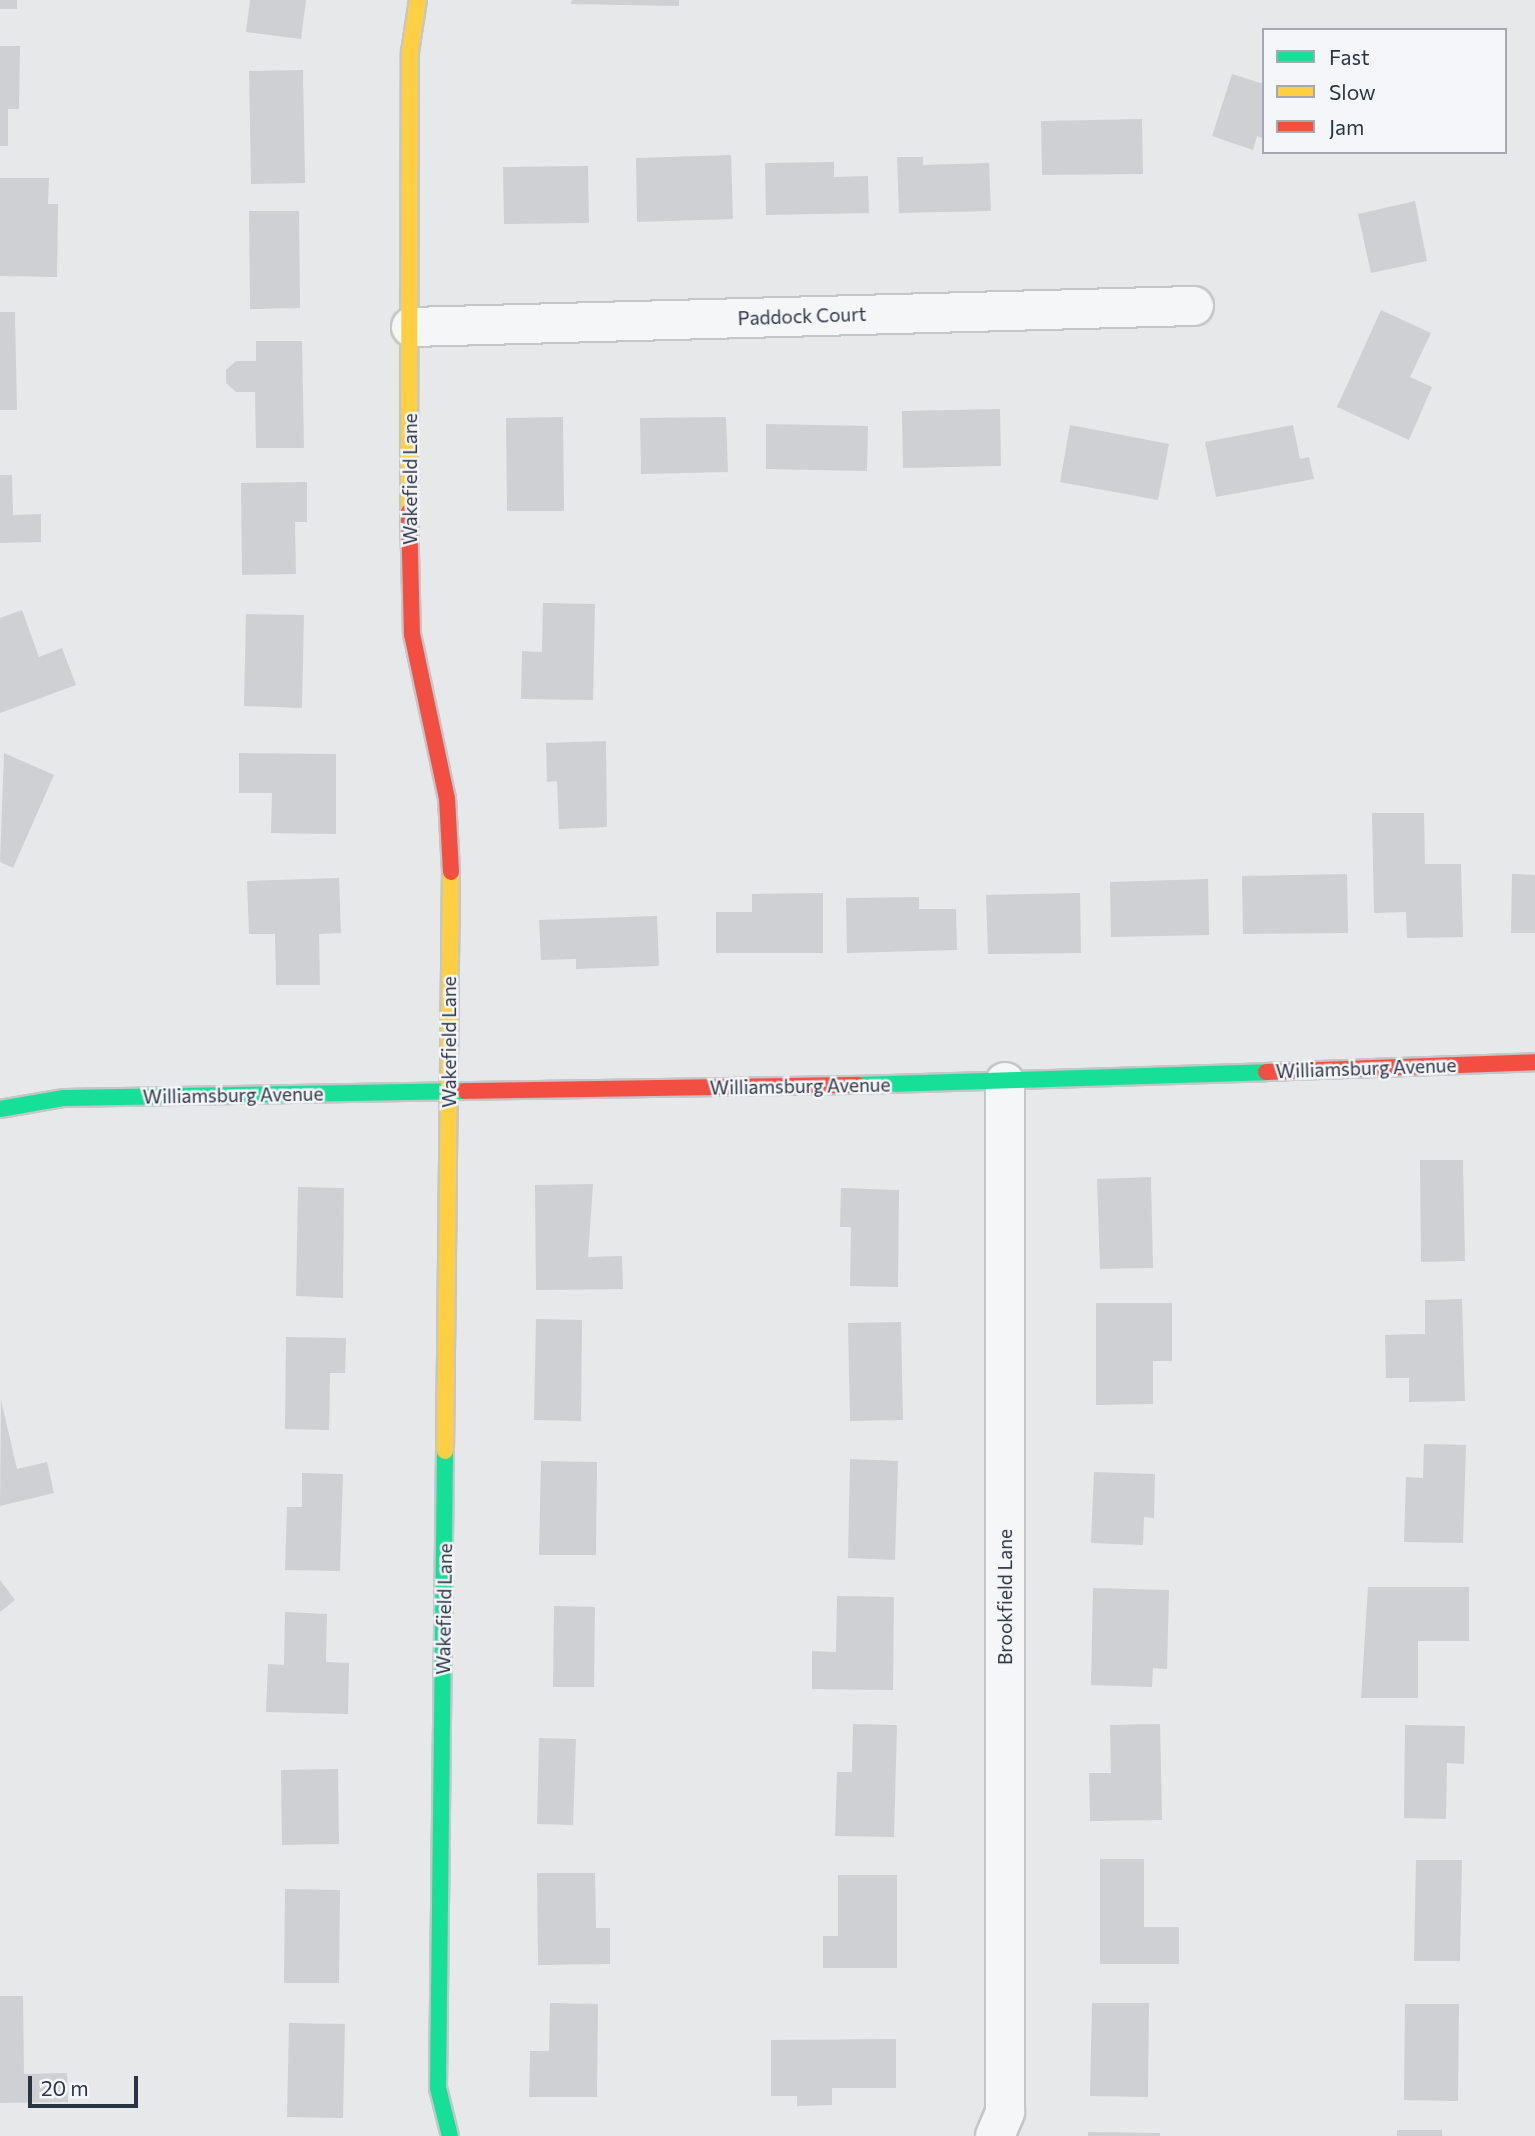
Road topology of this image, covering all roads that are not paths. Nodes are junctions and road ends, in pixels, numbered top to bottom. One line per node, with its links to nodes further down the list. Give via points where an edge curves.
1 (418, 0): 3 (street, Wakefield Lane, via 410,52)
2 (1194, 306): 3 (street, Paddock Court)
3 (411, 327): 7 (street, Wakefield Lane, via 409,587 412,634 447,798)
4 (1535, 1062): 5 (street, Williamsburg Avenue)
5 (1005, 1082): 7 (street, Williamsburg Avenue); 10 (street, Brookfield Lane)
6 (0, 1090): 8 (street, Williamsburg Avenue)
7 (449, 1092): 8 (street, Williamsburg Avenue); 11 (street, Wakefield Lane, via 439,2088)
8 (64, 1098): 9 (street, Williamsburg Avenue)
9 (0, 1109)
10 (1000, 2124)
11 (450, 2136)

